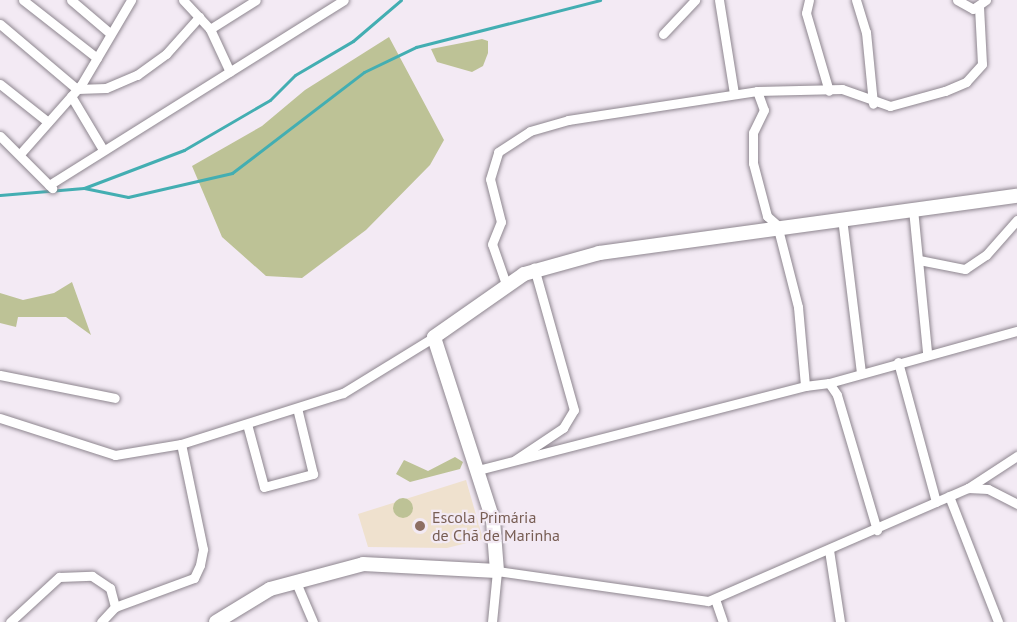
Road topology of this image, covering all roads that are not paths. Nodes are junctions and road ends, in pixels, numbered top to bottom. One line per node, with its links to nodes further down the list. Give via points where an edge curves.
1 (23, 0): 18 (street)
2 (71, 0): 16 (street)
3 (131, 0): 16 (street)
4 (255, 0): 15 (street)
5 (344, 0): 19 (street)
6 (695, 0): 17 (street)
7 (719, 0): 24 (street)
8 (808, 0): 22 (street, via 806,13)
9 (856, 0): 25 (street, via 866,32)
10 (957, 0): 12 (street, via 966,8)
11 (186, 1): 13 (street)
12 (983, 4): 25 (street, via 982,64 966,82 890,106)
13 (199, 17): 15 (street); 23 (street, via 136,75 106,88)
14 (0, 24): 23 (street)
15 (210, 29): 19 (street)
16 (111, 34): 18 (street)
17 (663, 34)
18 (97, 58): 23 (street)
19 (230, 72): 28 (street)
20 (0, 84): 26 (street)
21 (757, 91): 22 (street); 24 (street); 34 (street, via 764,110 753,133 753,163 767,216)
22 (828, 91): 25 (street, via 842,89)
23 (74, 92): 26 (street); 28 (street)
24 (734, 94): 37 (street, via 568,120 530,131 498,152 490,179 501,222 492,244)
25 (873, 104)
26 (48, 123): 29 (street)
27 (0, 136): 29 (street)
28 (102, 148): 29 (street, via 50,187)
29 (20, 154)
30 (1017, 196): 31 (street)
31 (914, 209): 32 (street); 35 (street)
32 (842, 218): 34 (street); 42 (street)
33 (1017, 220): 35 (street, via 965,270)
34 (777, 225): 36 (street, via 564,259); 45 (street, via 798,307)
35 (919, 260): 40 (street)
36 (534, 268): 37 (street); 52 (street, via 574,410 563,428)
37 (506, 284): 39 (street)
38 (1017, 331): 40 (street)
39 (434, 337): 47 (street, via 367,383); 53 (street)
40 (927, 352): 41 (street)
41 (898, 362): 42 (street); 56 (street)
42 (861, 373): 44 (street)
43 (0, 375): 46 (street)
44 (829, 382): 45 (street); 58 (street)
45 (805, 386): 52 (street)
46 (115, 398)
47 (297, 408): 49 (street); 49 (street, via 313,474 264,487)
48 (0, 418): 50 (street, via 115,455)
49 (247, 424): 50 (street)
50 (181, 444): 63 (street, via 203,549 200,565 194,578)
51 (1017, 456): 54 (street)
52 (511, 463): 53 (street)
53 (478, 470): 60 (street, via 493,520)
54 (968, 488): 55 (street); 57 (street, via 988,489)
55 (949, 496): 56 (street); 71 (street)
56 (936, 502): 58 (street)
57 (1017, 504)
58 (877, 530): 59 (street)
59 (829, 550): 62 (street); 70 (street)
60 (497, 571): 61 (street, via 396,562); 62 (street, via 701,602); 68 (street)
61 (295, 580): 66 (street); 67 (street)
62 (715, 599): 69 (street)
63 (115, 607): 64 (street, via 110,588 92,576 59,577); 65 (street)
64 (10, 622)
65 (101, 622)
66 (216, 622)
67 (313, 622)
68 (492, 622)
69 (723, 622)
70 (840, 622)
71 (999, 622)

